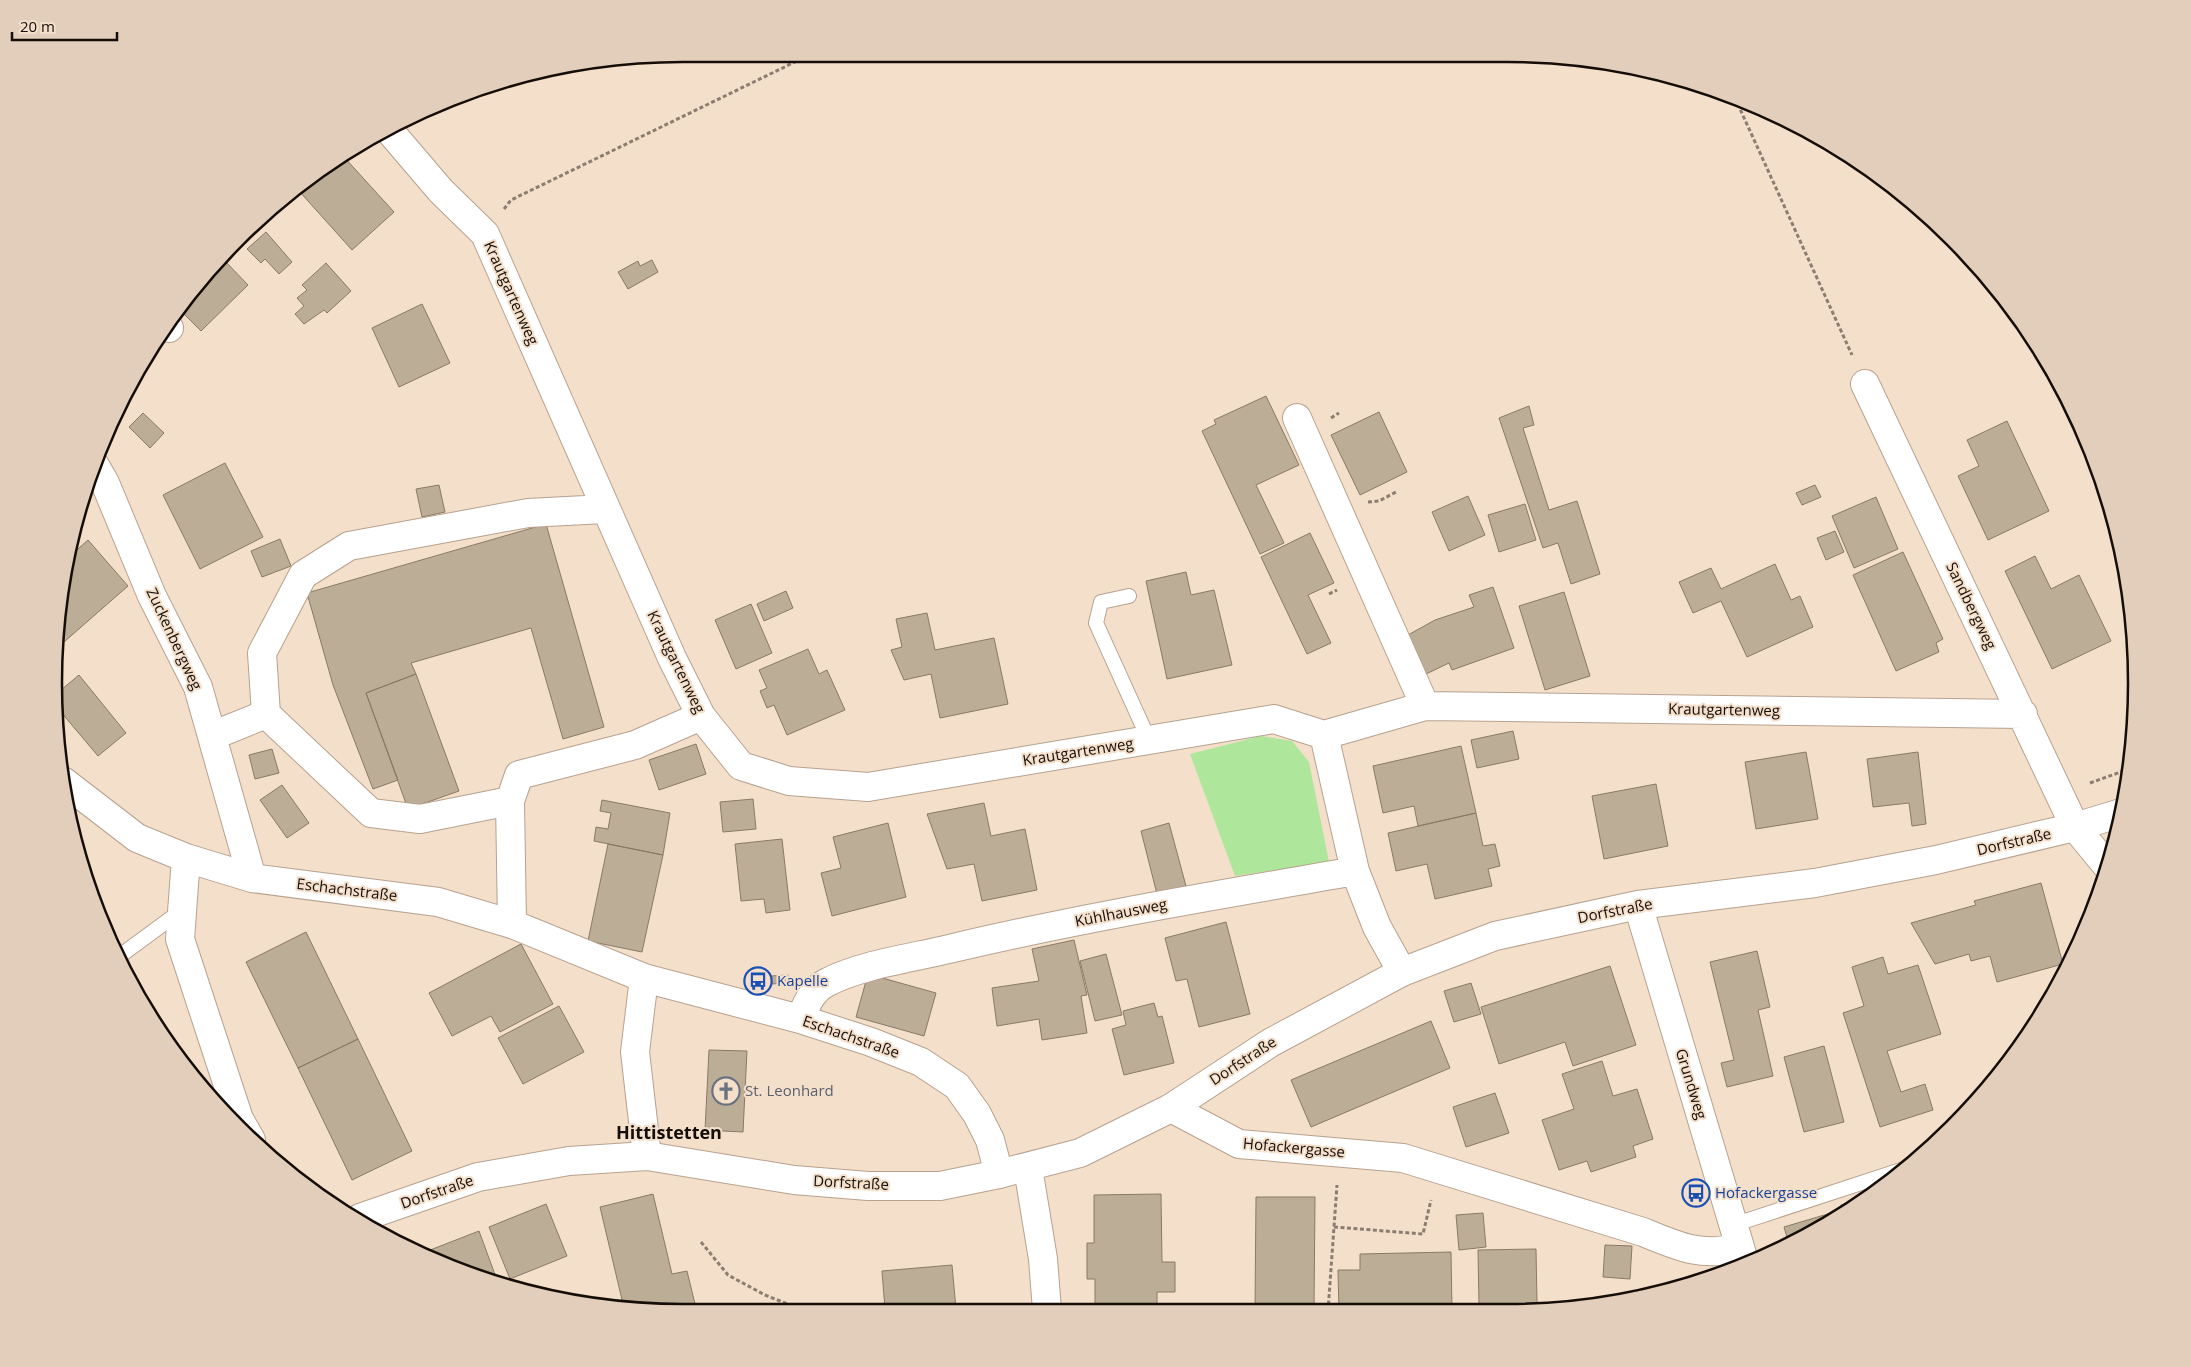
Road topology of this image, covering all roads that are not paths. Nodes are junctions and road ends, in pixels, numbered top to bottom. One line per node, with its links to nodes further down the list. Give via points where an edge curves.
1 (393, 135): 5 (street, Krautgartenweg, via 485,234)
2 (1865, 384): 9 (street, Sandbergweg)
3 (1297, 418): 7 (street)
4 (99, 473): 11 (street, Zuckenbergweg, via 152,596 198,687)
5 (605, 509): 8 (street, via 528,513 349,546 303,575 262,653); 10 (street, Krautgartenweg)
6 (1129, 596): 13 (lane, via 1101,602 1096,623)
7 (1425, 706): 9 (street, Krautgartenweg); 12 (street, Krautgartenweg)
8 (266, 714): 11 (street); 15 (street, via 371,813 420,819)
9 (2022, 714): 17 (street, Sandbergweg)
10 (701, 716): 13 (street, Krautgartenweg, via 741,766 789,780 868,787); 15 (street, via 635,745 519,775)
11 (212, 736): 21 (street, Zuckenbergweg)
12 (1324, 736): 13 (street, Krautgartenweg, via 1274,719); 20 (street)
13 (1149, 740)
14 (71, 787): 18 (street, Eschachstraße, via 137,838)
15 (510, 801): 24 (street)
16 (2114, 815): 17 (street, Dorfstraße)
17 (2075, 827): 19 (street, Sandbergweg); 22 (street, Dorfstraße, via 1936,860 1815,883)
18 (186, 858): 21 (street, Eschachstraße); 23 (street)
19 (2102, 860)
20 (1355, 871): 26 (street, via 1377,927); 28 (street, Kühlhausweg, via 1132,910 845,974 810,995)
21 (252, 878): 24 (street, Eschachstraße, via 438,902)
22 (1638, 905): 26 (street, Dorfstraße, via 1495,936); 36 (street, Grundweg)
23 (182, 910): 25 (lane); 30 (street, via 180,939)
24 (512, 924): 27 (street, Eschachstraße)
25 (124, 952)
26 (1402, 972): 29 (street, Dorfstraße, via 1270,1043)
27 (644, 978): 28 (street, Eschachstraße); 31 (street, via 635,1052)
28 (800, 1019): 33 (street, Eschachstraße, via 921,1062 957,1086 990,1140)
29 (1171, 1108): 32 (street, Dorfstraße, via 1080,1153); 36 (street, Hofackergasse, via 1239,1144 1403,1158 1692,1250 1719,1253)
30 (237, 1116)
31 (647, 1156): 33 (street, Dorfstraße, via 794,1180 868,1186 940,1186); 35 (street, Dorfstraße, via 556,1162 478,1178)
32 (1028, 1168): 33 (street, Dorfstraße); 37 (street, via 1043,1259)
33 (999, 1174)
34 (1879, 1181): 36 (lane)
35 (365, 1216)
36 (1739, 1246)
37 (1047, 1304)

